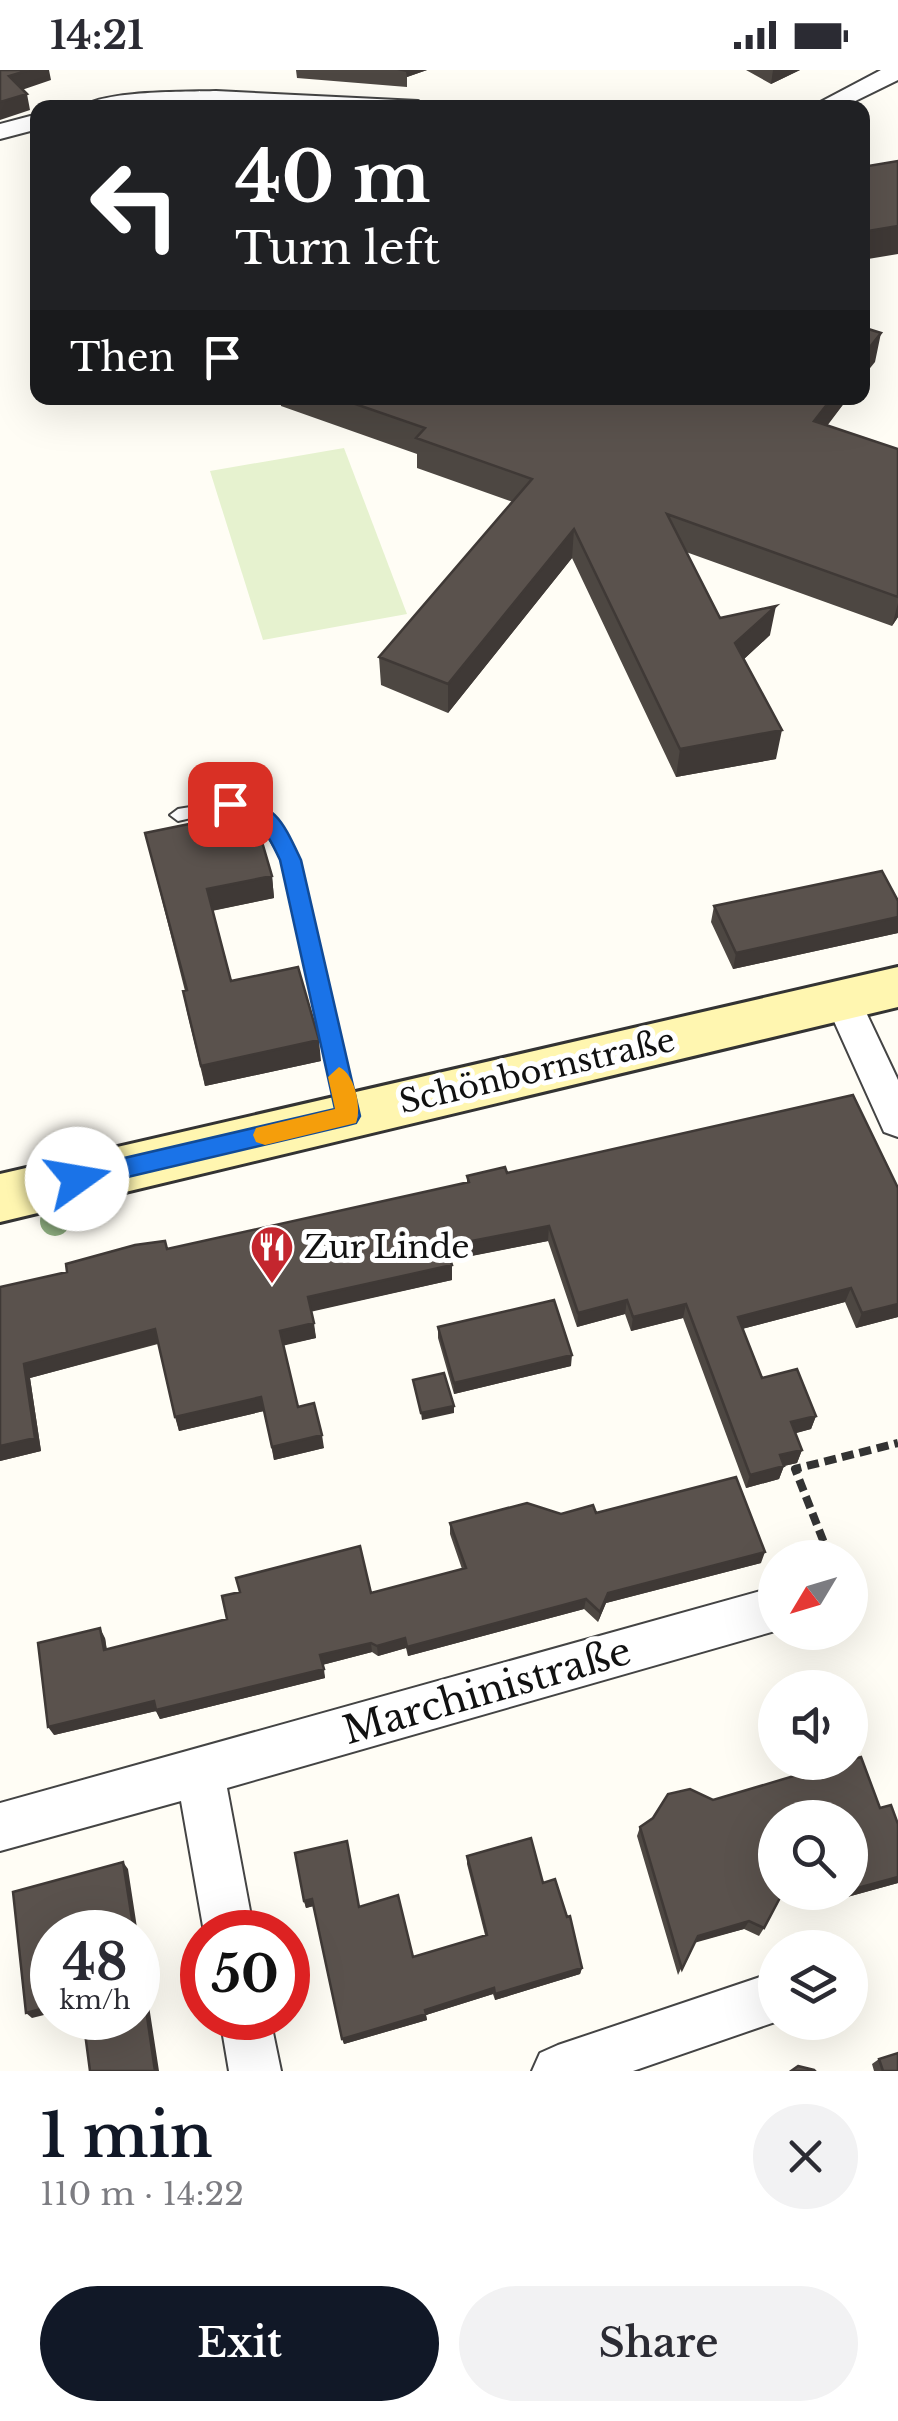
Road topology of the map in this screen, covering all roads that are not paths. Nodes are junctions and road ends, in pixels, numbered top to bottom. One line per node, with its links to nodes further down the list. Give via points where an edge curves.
1 (224, 70): 3 (street)
2 (898, 71): 6 (street)
3 (238, 94): 4 (street); 5 (street)
4 (143, 100)
5 (315, 100)
6 (838, 100)
7 (30, 123): 8 (street)
8 (0, 132)
9 (178, 815): 12 (lane, via 230,804 254,808 275,828 290,860)
10 (898, 987): 11 (main road, Schönbornstraße)
11 (842, 1000): 12 (main road, Schönbornstraße); 13 (street)
12 (348, 1116): 14 (main road, Schönbornstraße)
13 (898, 1122)
14 (0, 1198)
15 (758, 1614): 16 (street, Marchinistraße)
16 (200, 1772): 17 (street, Marchinistraße); 18 (street)
17 (0, 1827)
18 (226, 1910)
19 (758, 2003): 22 (street)
20 (249, 2040): 21 (street)
21 (255, 2071)
22 (558, 2071)

